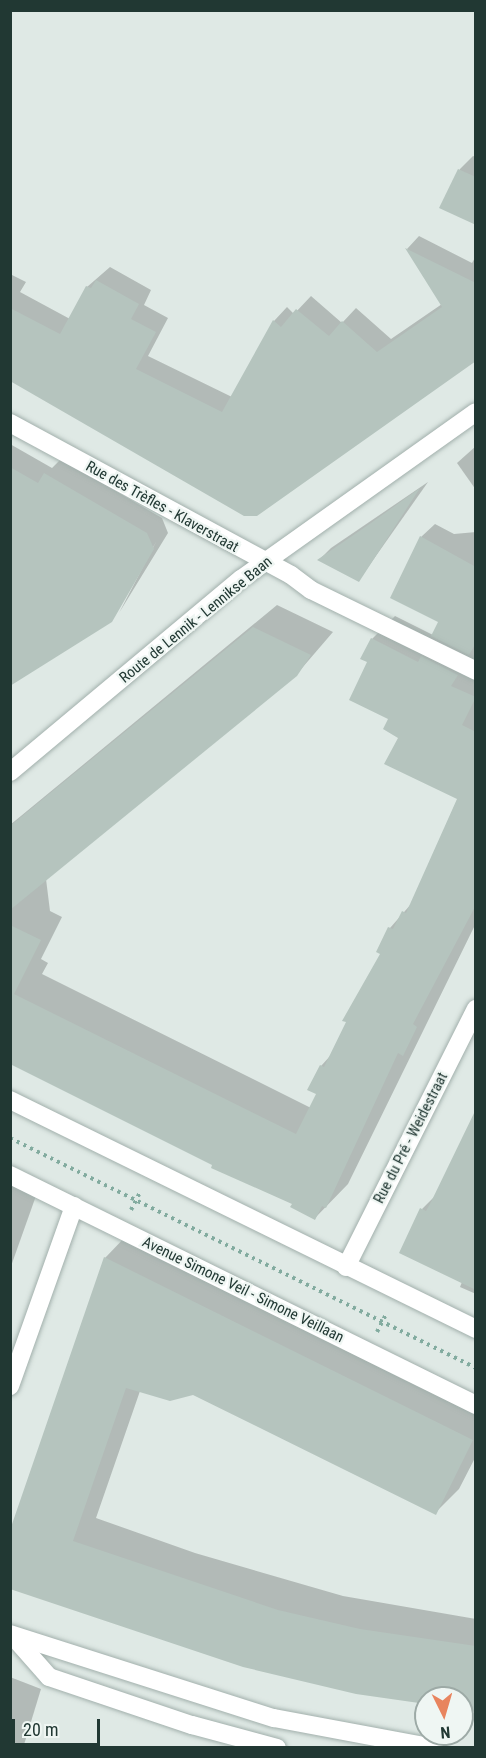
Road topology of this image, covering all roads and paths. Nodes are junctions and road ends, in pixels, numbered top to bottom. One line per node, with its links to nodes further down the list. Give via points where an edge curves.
1 (476, 412): 3 (street, Route de Lennik - Lennikse Baan)
2 (10, 423): 3 (street, Rue des Trèfles - Klaverstraat)
3 (265, 562): 4 (street, Rue des Trèfles - Klaverstraat, via 311,590); 5 (street, Route de Lennik - Lennikse Baan)
4 (476, 671)
5 (10, 772)
6 (476, 1009): 14 (street, Rue du Pré - Weidestraat)
7 (10, 1100): 14 (street)
8 (10, 1138): 11 (path)
9 (10, 1175): 12 (street, Avenue Simone Veil - Simone Veillaan)
10 (143, 1185): 11 (path)
11 (136, 1200): 13 (path); 16 (path)
12 (74, 1206): 20 (street); 21 (street, Avenue Simone Veil - Simone Veillaan)
13 (125, 1221)
14 (346, 1267): 17 (street)
15 (390, 1307): 16 (path)
16 (382, 1322): 18 (path); 19 (path)
17 (476, 1329)
18 (375, 1336)
19 (476, 1368)
20 (10, 1386)
21 (476, 1405)
22 (10, 1634): 23 (street, via 49,1677 192,1725); 24 (street, via 274,1718)
23 (277, 1748)
24 (435, 1748)

